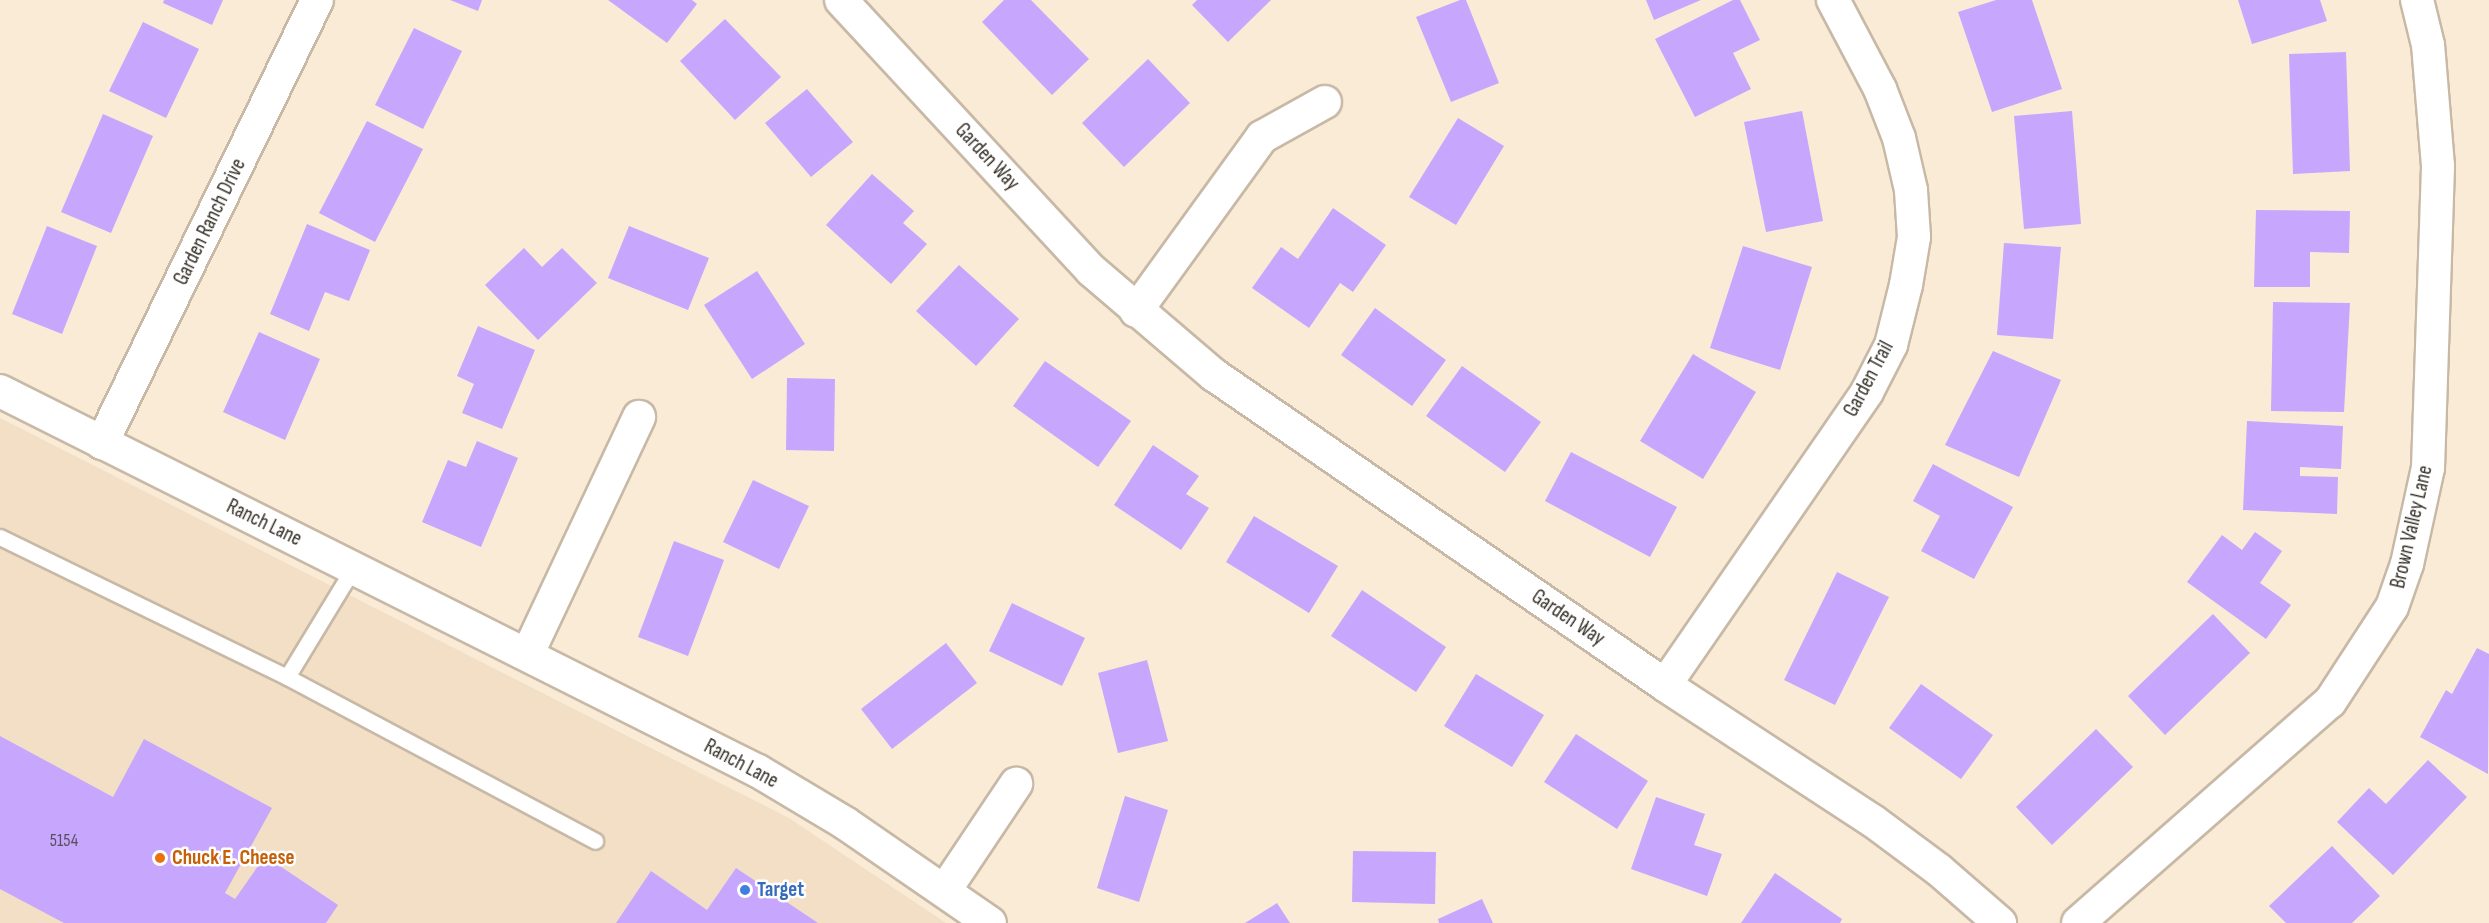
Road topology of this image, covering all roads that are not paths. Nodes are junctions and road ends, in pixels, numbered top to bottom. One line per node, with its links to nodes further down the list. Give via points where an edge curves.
1 (317, 0): 9 (street, Garden Ranch Drive)
2 (841, 0): 6 (street, Garden Way, via 1091,270)
3 (1833, 0): 14 (street, Garden Trail, via 1880,89 1899,138 1911,190 1914,237 1906,285 1891,345 1867,392)
4 (2417, 0): 20 (street, Brown Valley Lane, via 2428,45 2438,166 2428,468 2408,564 2392,606 2330,702)
5 (1325, 102): 6 (street, via 1262,137)
6 (1136, 311): 14 (street, Garden Way, via 1214,375)
7 (0, 391): 9 (street, Ranch Lane)
8 (639, 417): 12 (street)
9 (102, 443): 11 (street, Ranch Lane)
10 (0, 537): 13 (lane)
11 (354, 567): 12 (street, Ranch Lane); 13 (lane)
12 (528, 653): 17 (street, Ranch Lane, via 758,771)
13 (287, 677): 16 (lane)
14 (1665, 685): 19 (street, Garden Way, via 1873,821 1939,870)
15 (1016, 784): 17 (street)
16 (594, 841)
17 (945, 890): 18 (street, Ranch Lane)
18 (990, 923)
19 (2000, 923)
20 (2078, 923)

